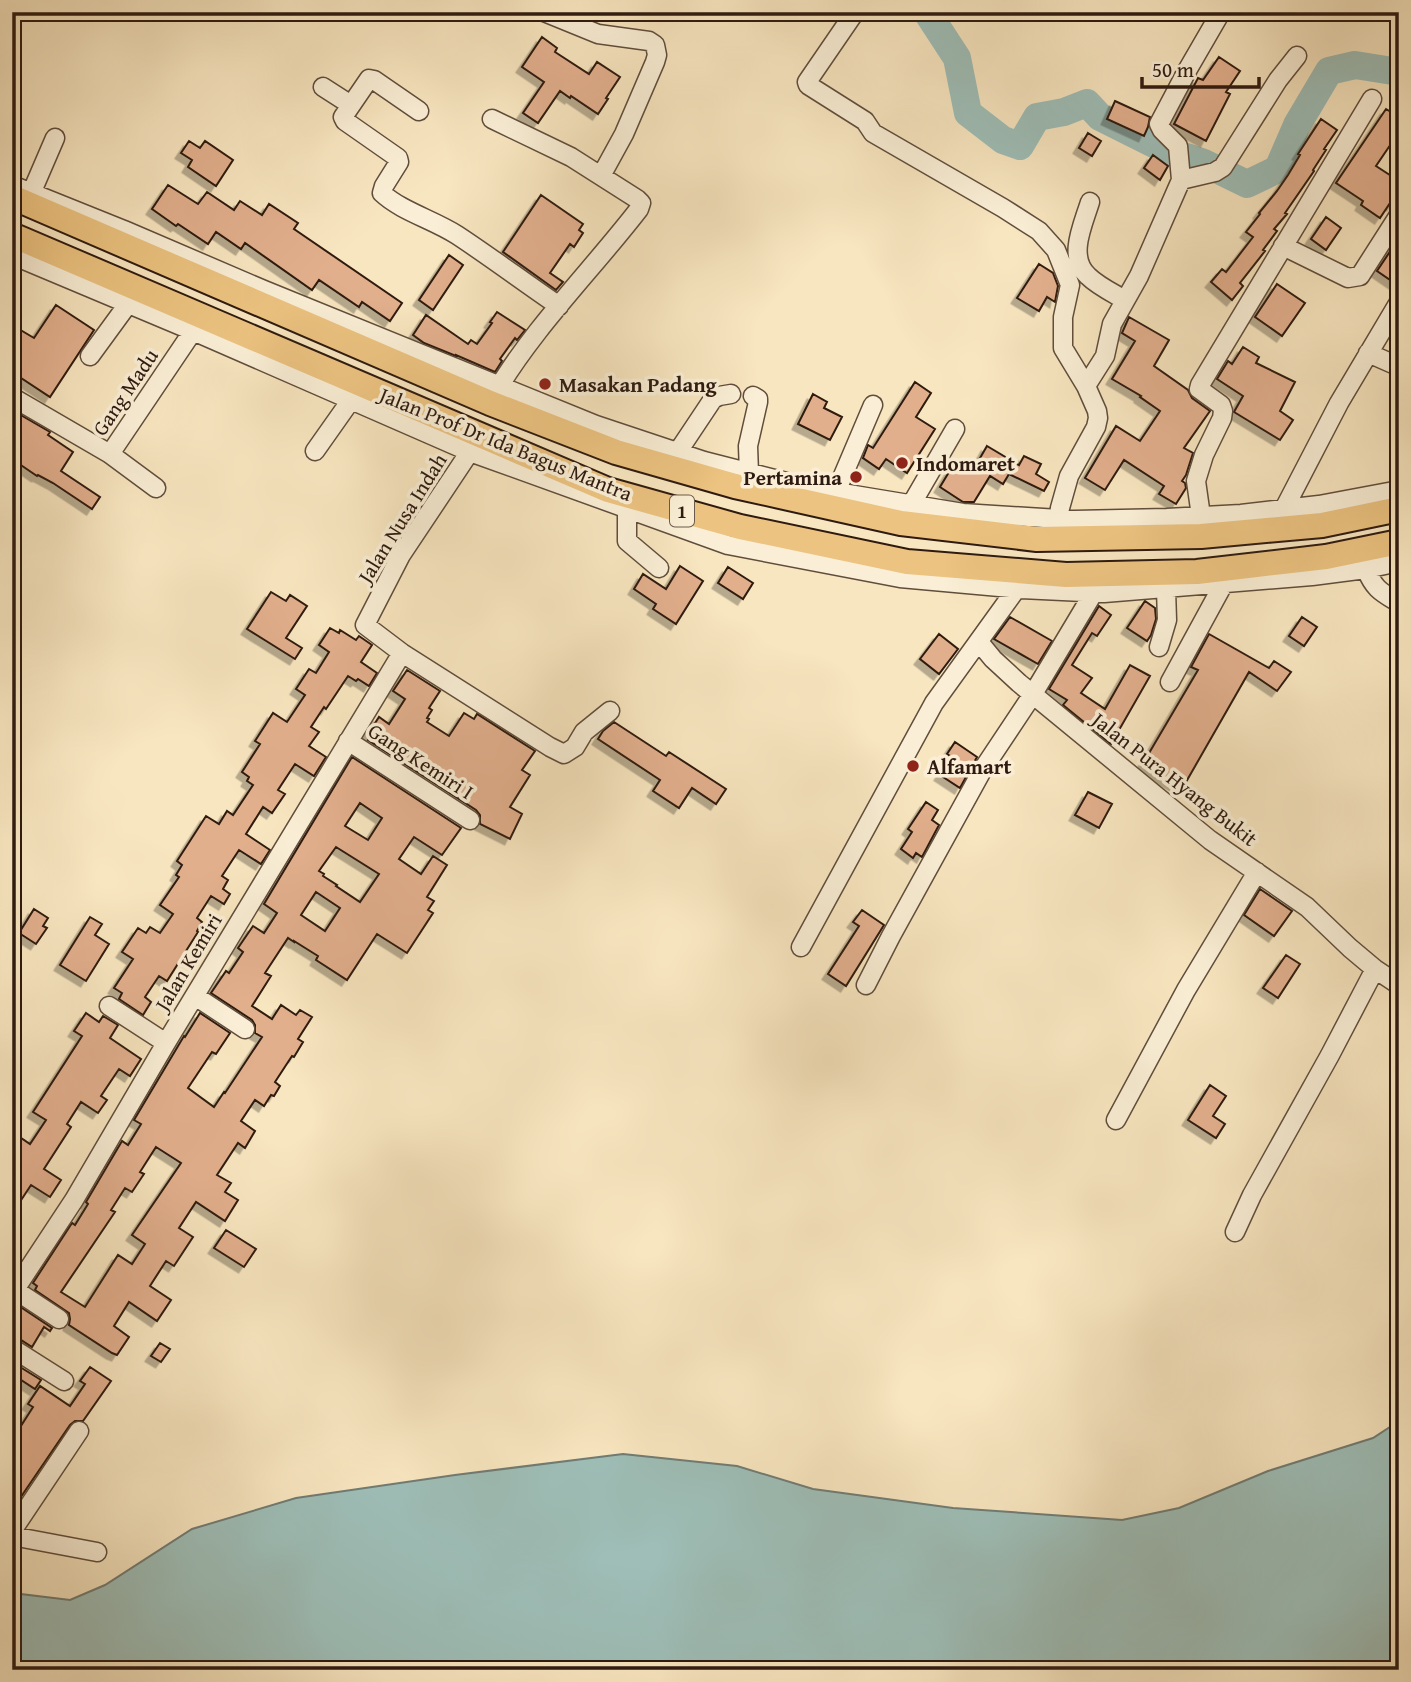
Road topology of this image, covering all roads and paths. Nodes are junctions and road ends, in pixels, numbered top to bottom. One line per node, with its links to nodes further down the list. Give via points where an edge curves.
1 (544, 12): 12 (street, via 598,34 654,45 656,62)
2 (855, 12): 27 (street, via 808,85 864,121 873,133 1003,208 1048,240 1070,285 1063,348)
3 (1221, 12): 11 (street, via 1158,124 1178,146)
4 (1297, 56): 11 (street, via 1219,169)
5 (323, 88): 7 (street)
6 (1372, 99): 17 (street)
7 (351, 105): 8 (street, via 372,79); 21 (street, via 343,119 399,160 382,190 384,195 457,235)
8 (419, 111)
9 (492, 119): 12 (street)
10 (55, 138): 13 (street)
11 (1181, 175): 19 (street)
12 (601, 176): 21 (street, via 641,203)
13 (21, 194): 29 (highway, Jalan Prof Dr Ida Bagus Mantra / 1)
14 (1090, 202): 19 (street, via 1077,244 1079,265)
15 (1399, 215): 17 (street, via 1360,276 1348,278)
16 (12, 236): 35 (highway, Jalan Prof Dr Ida Bagus Mantra / 1)
17 (1283, 246): 47 (street, via 1199,387 1223,411 1196,481)
18 (12, 255): 20 (street)
19 (1125, 300): 27 (street, via 1112,324 1105,356)
20 (128, 304): 23 (street); 25 (street)
21 (559, 306): 29 (street)
22 (1396, 313): 24 (street)
23 (193, 331): 32 (street); 37 (street, Gang Madu)
24 (1368, 353): 26 (street, via 1391,364); 45 (street)
25 (90, 356)
26 (1399, 357)
27 (1086, 386): 48 (street, via 1098,418 1069,475)
28 (731, 394): 38 (street, via 713,399)
29 (494, 395): 38 (highway, Jalan Prof Dr Ida Bagus Mantra / 1, via 616,452)
30 (753, 396): 39 (street, via 758,402 748,446)
31 (12, 397): 37 (street, Gang Madu)
32 (351, 400): 35 (street); 36 (street)
33 (873, 405): 42 (street)
34 (955, 429): 43 (street)
35 (475, 444): 44 (street); 49 (highway, Jalan Prof Dr Ida Bagus Mantra / 1, via 608,490 740,527 907,562 1066,575 1197,572 1326,557); 60 (street, Jalan Nusa Indah, via 401,555 365,625)
36 (315, 451)
37 (110, 454): 40 (street)
38 (672, 460): 39 (street); 48 (highway, Jalan Prof Dr Ida Bagus Mantra / 1, via 735,486 901,523 1037,539)
39 (749, 473): 42 (street)
40 (156, 488)
41 (1399, 490): 45 (street)
42 (836, 492): 43 (street)
43 (911, 505): 48 (street)
44 (627, 509): 51 (street, via 626,538); 54 (street, via 728,545 900,578)
45 (1284, 509): 47 (street)
46 (1399, 509): 48 (highway, Jalan Prof Dr Ida Bagus Mantra / 1, via 1322,525 1201,536)
47 (1201, 516): 48 (street, via 1088,520)
48 (1057, 529)
49 (1399, 541)
50 (1399, 562): 52 (street)
51 (659, 568)
52 (1366, 569): 53 (street); 57 (street, via 1374,586)
53 (1224, 583): 55 (street); 61 (street)
54 (1017, 588): 56 (street); 58 (street)
55 (1166, 589): 56 (street); 59 (street, via 1167,620)
56 (1094, 592): 62 (street)
57 (1399, 603)
58 (979, 642): 62 (street, Jalan Pura Hyang Bukit); 67 (street, via 934,703)
59 (1159, 647)
60 (402, 653): 63 (street, via 564,754); 64 (street, Jalan Kemiri)
61 (1170, 682)
62 (1033, 694): 66 (street, Jalan Pura Hyang Bukit); 69 (street, via 966,799)
63 (610, 711)
64 (348, 741): 65 (street, Gang Kemiri I); 71 (street, Jalan Kemiri)
65 (470, 820)
66 (1257, 872): 68 (street, Jalan Pura Hyang Bukit, via 1307,907); 75 (street)
67 (801, 947)
68 (1375, 969): 70 (street, Jalan Pura Hyang Bukit); 76 (street)
69 (866, 985)
70 (1399, 985)
71 (195, 996): 73 (street); 74 (street, Jalan Kemiri)
72 (109, 1006): 74 (street)
73 (245, 1029)
74 (166, 1043): 77 (street, Jalan Kemiri, via 74,1200)
75 (1116, 1120)
76 (1236, 1232)
77 (13, 1290): 78 (street)
78 (59, 1319)
79 (12, 1348): 80 (street)
80 (64, 1381)
81 (79, 1431): 82 (street)
82 (12, 1534): 83 (street)
83 (97, 1552)

